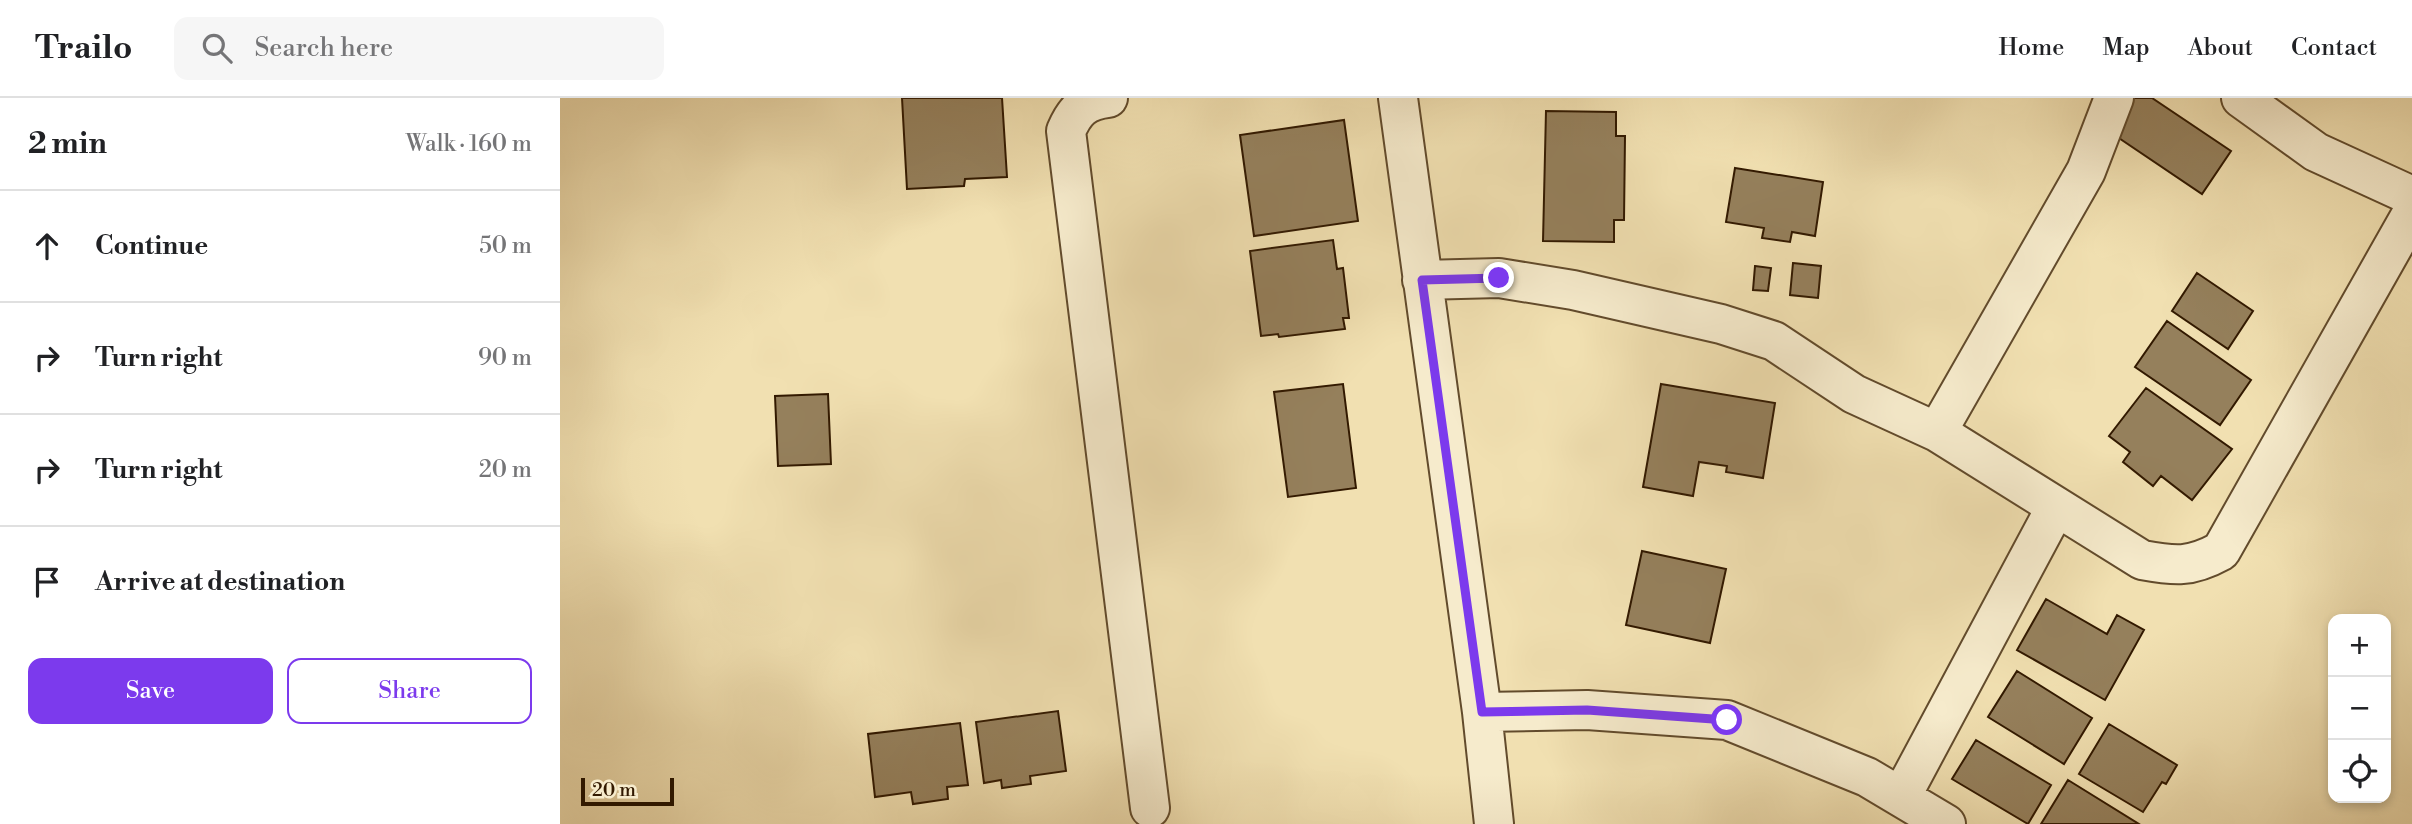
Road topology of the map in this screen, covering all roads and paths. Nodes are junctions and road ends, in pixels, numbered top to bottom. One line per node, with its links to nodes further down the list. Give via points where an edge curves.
1 (1108, 98): 12 (street, via 1090,100 1075,111 1066,131)
2 (1398, 98): 7 (street)
3 (2114, 98): 8 (street, via 2086,171)
4 (2241, 98): 5 (street, via 2316,152)
5 (2412, 196)
6 (2412, 212): 9 (street, via 2221,551 2199,563 2174,566 2141,560)
7 (1422, 280): 8 (street, via 1499,278 1721,324 1774,341 1854,394); 10 (street)
8 (1937, 432): 9 (street)
9 (2056, 508): 11 (street)
10 (1482, 712): 11 (street, via 1587,710 1727,720 1867,776); 13 (street)
11 (1901, 797): 14 (street)
12 (1150, 807)
13 (1494, 824)
14 (1946, 824)

